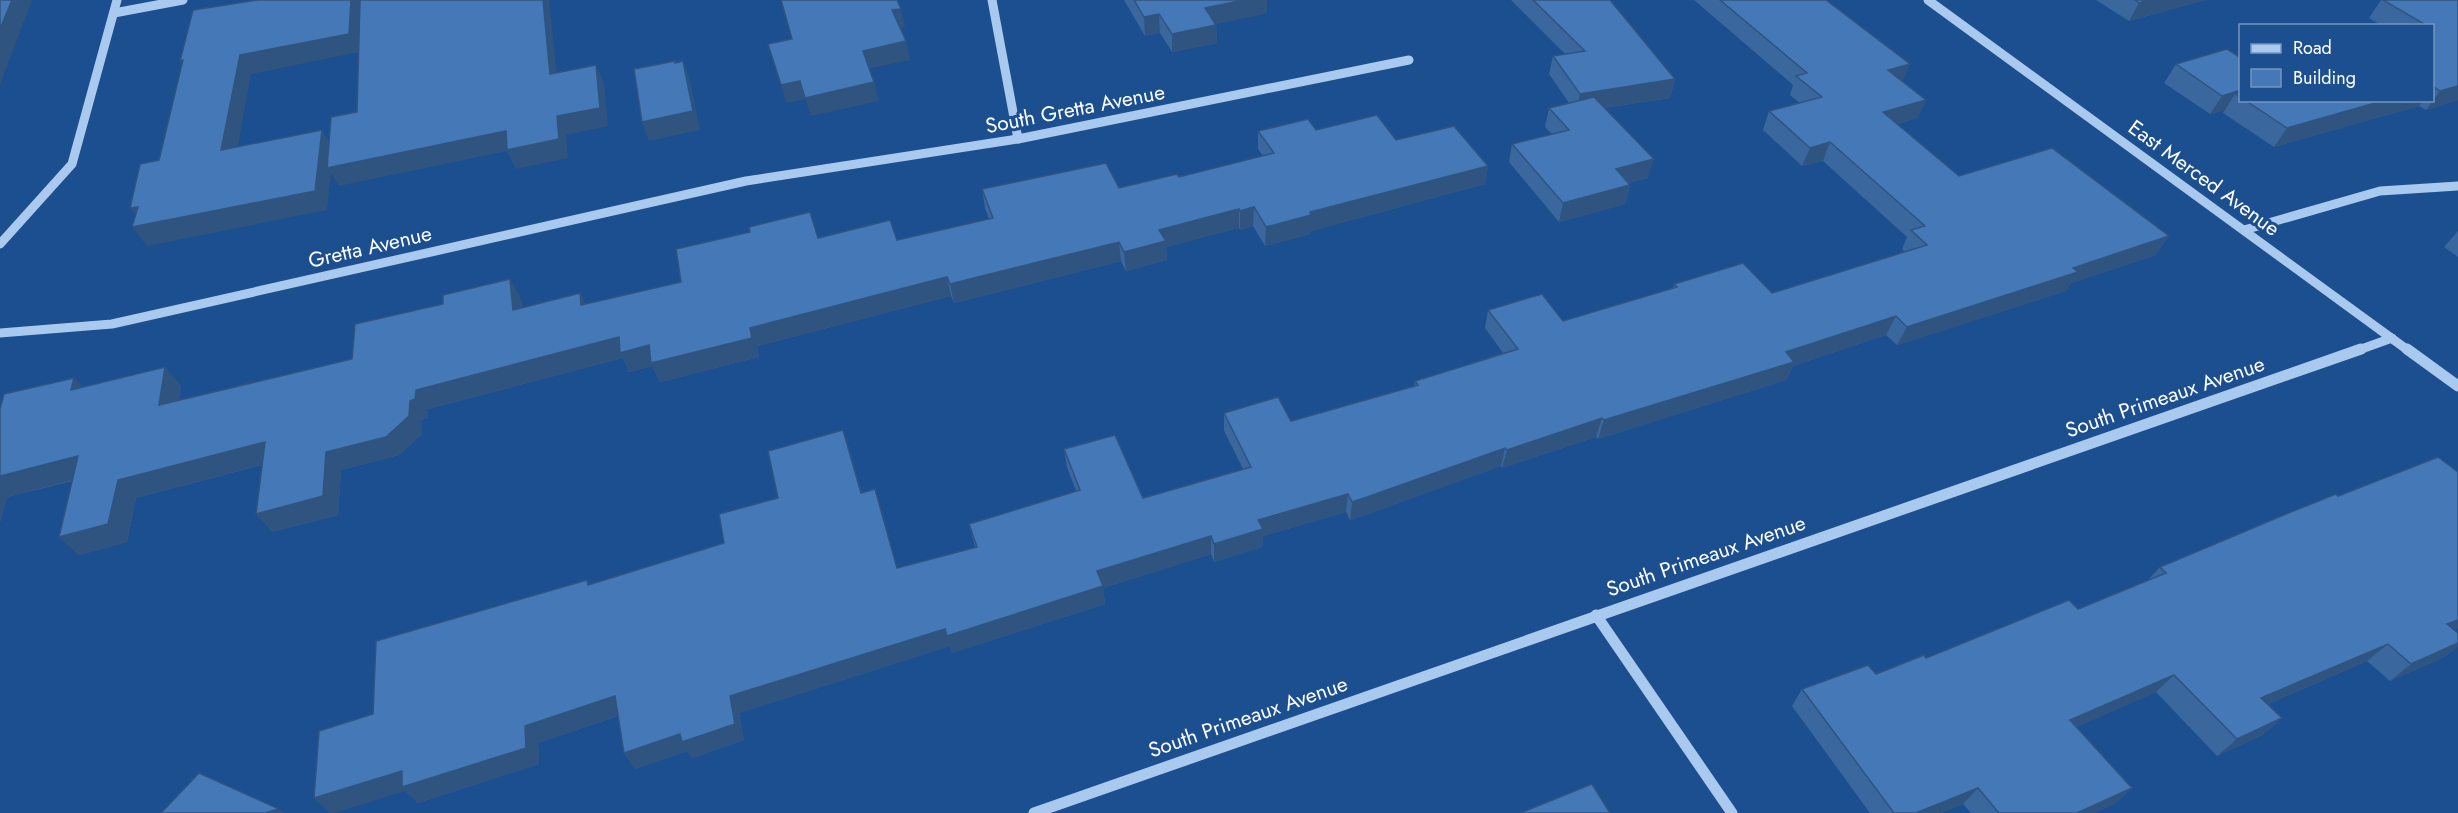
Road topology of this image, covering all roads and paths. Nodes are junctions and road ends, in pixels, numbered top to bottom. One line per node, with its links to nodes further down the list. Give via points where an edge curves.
1 (117, 0): 5 (street)
2 (183, 0): 5 (street)
3 (992, 0): 7 (street)
4 (1928, 0): 10 (street, East Merced Avenue)
5 (114, 13): 11 (street, via 72,164)
6 (1409, 60): 7 (street, South Gretta Avenue)
7 (1018, 140): 8 (street, South Gretta Avenue)
8 (746, 181): 12 (street, Gretta Avenue, via 112,324)
9 (2458, 186): 10 (street, via 2380,191)
10 (2244, 230): 13 (street, East Merced Avenue)
11 (0, 244)
12 (0, 333)
13 (2392, 338): 14 (street, East Merced Avenue); 15 (street, South Primeaux Avenue)
14 (2458, 386)
15 (1596, 615): 16 (street, South Primeaux Avenue); 17 (street)
16 (1034, 813)
17 (1731, 813)

